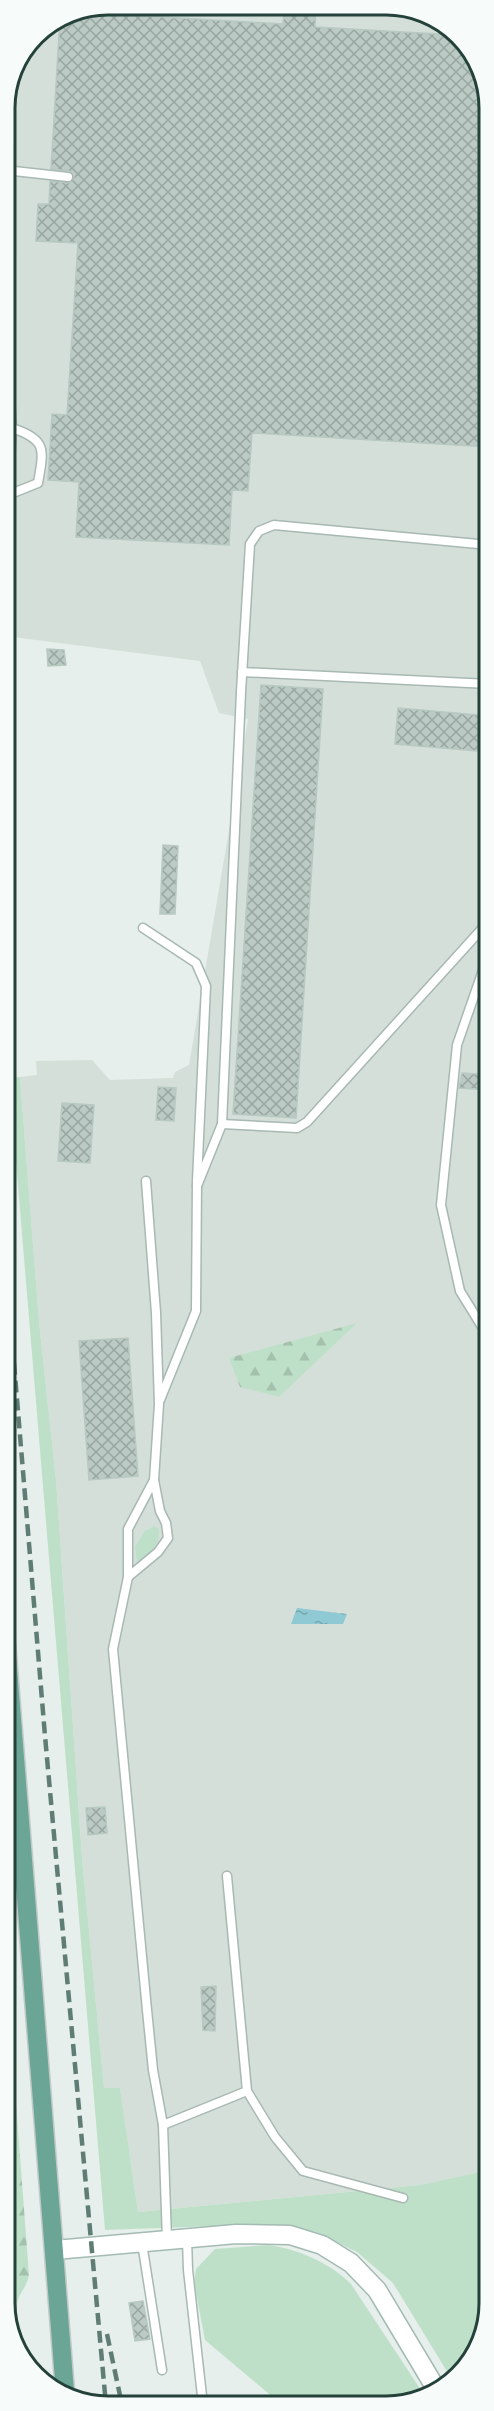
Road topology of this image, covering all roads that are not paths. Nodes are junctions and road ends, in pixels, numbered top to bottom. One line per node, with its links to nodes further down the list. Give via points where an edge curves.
1 (15, 171): 2 (lane)
2 (68, 177)
3 (15, 429): 4 (lane, via 33,435 42,454 38,483)
4 (15, 492)
5 (479, 544): 6 (lane, via 274,525 259,531 250,544)
6 (242, 672): 7 (lane); 11 (lane)
7 (479, 684)
8 (143, 928): 13 (lane, via 196,963 206,986)
9 (479, 932): 11 (lane, via 307,1122 297,1128)
10 (479, 981): 14 (lane, via 456,1045 441,1205 460,1291)
11 (222, 1124): 13 (lane)
12 (146, 1181): 15 (lane)
13 (196, 1186): 15 (lane, via 196,1311)
14 (479, 1322)
15 (159, 1404): 16 (lane)
16 (154, 1480): 17 (lane, via 128,1529); 17 (lane, via 168,1538 158,1552)
17 (128, 1577): 21 (lane, via 113,1649 153,2070)
18 (15, 1756): 26 (main road)
19 (227, 1876): 20 (lane)
20 (247, 2091): 21 (lane); 22 (lane, via 275,2137 303,2171)
21 (163, 2125): 24 (lane)
22 (403, 2198)
23 (187, 2239): 24 (street); 28 (street, via 236,2234 290,2235 322,2245 351,2263 377,2290); 30 (lane)
24 (167, 2241): 25 (street)
25 (142, 2243): 26 (street); 27 (lane)
26 (55, 2250): 29 (main road)
27 (162, 2370)
28 (433, 2383)
29 (65, 2385)
30 (202, 2396)

